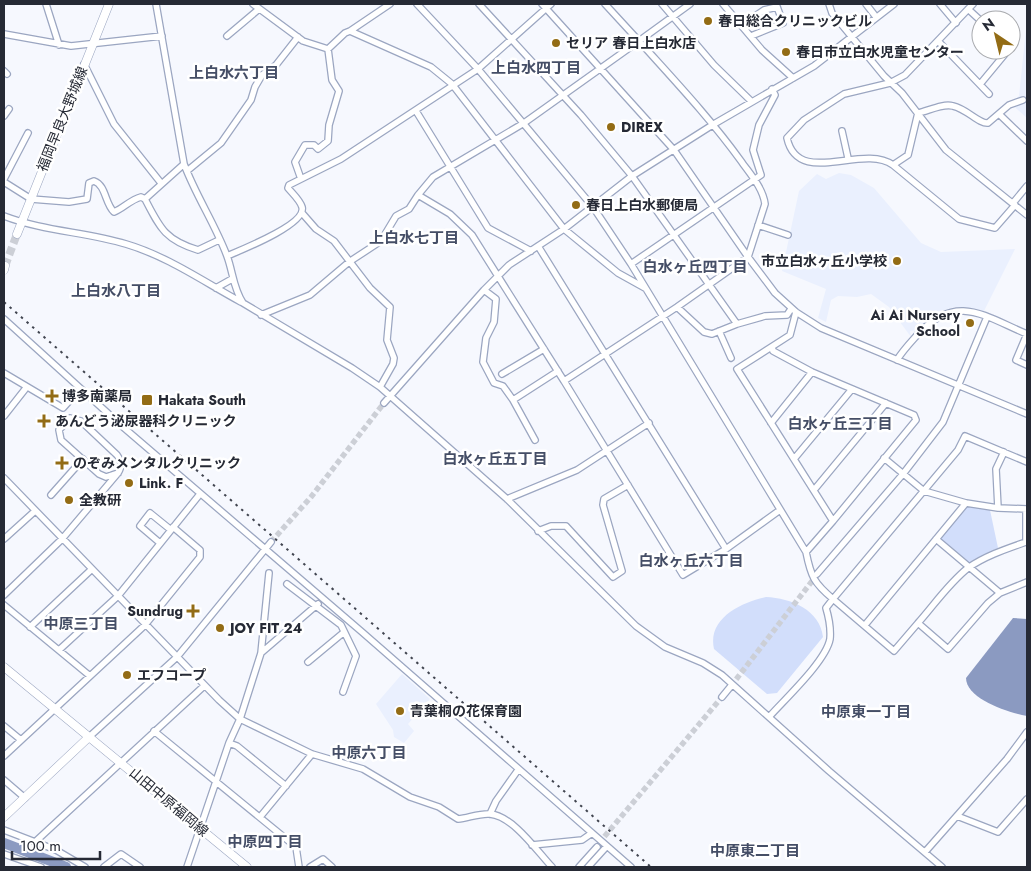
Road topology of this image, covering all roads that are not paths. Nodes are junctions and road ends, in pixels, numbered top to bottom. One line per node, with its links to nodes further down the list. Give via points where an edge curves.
1 (46, 4): 37 (street)
2 (109, 4): 36 (main road, 福岡早良大野城線)
3 (156, 4): 28 (street)
4 (253, 4): 19 (street)
5 (390, 4): 26 (street)
6 (417, 4): 41 (street)
7 (479, 4): 33 (street)
8 (605, 4): 34 (street)
9 (662, 4): 22 (street)
10 (690, 4): 22 (street)
11 (723, 4): 25 (street)
12 (829, 4): 31 (street, via 832,13)
13 (866, 4): 23 (street)
14 (894, 4): 23 (street)
15 (940, 4): 24 (street)
16 (973, 4): 20 (street)
17 (546, 5): 33 (street); 42 (street)
18 (777, 6): 25 (street, via 764,10); 30 (street, via 783,23)
19 (259, 9): 29 (street); 32 (street)
20 (968, 9): 21 (street); 24 (street)
21 (971, 12)
22 (673, 16): 34 (street); 51 (street, via 714,65)
23 (876, 17): 31 (street)
24 (956, 23): 35 (street)
25 (742, 25): 30 (street)
26 (350, 31): 38 (street); 46 (street, via 431,66)
27 (4, 34): 37 (street)
28 (162, 36): 36 (street); 65 (street)
29 (227, 36)
30 (751, 36): 43 (street)
31 (851, 36): 43 (street, via 814,66); 44 (street)
32 (298, 37): 38 (street, via 311,46); 68 (street, via 276,65 262,75 251,100 221,143)
33 (512, 40): 41 (street); 49 (street)
34 (639, 41): 42 (street); 58 (street)
35 (938, 41): 44 (street, via 905,75); 45 (street)
36 (93, 42): 37 (street); 40 (main road, 福岡早良大野城線)
37 (60, 45)
38 (328, 49): 70 (street, via 332,80 339,91 328,141 318,149 314,145 305,145 299,151 295,162)
39 (999, 60): 45 (street)
40 (84, 64): 73 (street, via 114,124); 77 (main road, 福岡早良大野城線)
41 (478, 69): 46 (street); 57 (street)
42 (600, 69): 49 (street); 63 (street)
43 (793, 78): 47 (street)
44 (890, 82): 54 (street); 64 (street, via 844,94 804,120 787,138 788,145 804,161 815,164)
45 (981, 84): 48 (street)
46 (453, 85): 53 (street); 61 (street)
47 (772, 89): 51 (street); 72 (street, via 775,95 759,125 753,150 761,175)
48 (989, 94)
49 (562, 96): 57 (street); 69 (street)
50 (1023, 100): 55 (street)
51 (751, 101): 58 (street)
52 (9, 110): 56 (street)
53 (416, 111): 67 (street, via 421,124); 70 (street, via 341,159)
54 (918, 114): 55 (street, via 946,105 953,106 970,112 984,124); 66 (street, via 908,155); 78 (street, via 946,150)
55 (998, 114): 62 (street)
56 (4, 116)
57 (524, 123): 61 (street); 79 (street)
58 (714, 124): 63 (street); 72 (street)
59 (842, 131): 64 (street)
60 (28, 133): 71 (street)
61 (496, 140): 67 (street); 86 (street)
62 (1027, 141)
63 (674, 150): 69 (street); 80 (street)
64 (848, 158): 66 (street, via 884,158)
65 (184, 164): 68 (street); 73 (street)
66 (893, 165): 78 (street, via 959,219 995,228)
67 (450, 166): 75 (street, via 433,177); 92 (street, via 488,228)
68 (187, 171): 90 (street)
69 (632, 176): 79 (street); 88 (street)
70 (301, 179): 81 (street, via 288,188 302,207)
71 (4, 180): 77 (street)
72 (755, 180): 80 (street); 85 (street, via 765,204)
73 (161, 183): 76 (street)
74 (1027, 186): 78 (street)
75 (418, 195): 95 (street, via 408,209 396,216 380,241); 97 (street, via 450,214 472,234)
76 (145, 198): 77 (street, via 140,196 130,200 114,212 102,188 94,181 89,183 87,199 69,202); 90 (street, via 162,232 175,240 198,250)
77 (31, 199): 84 (main road, 福岡早良大野城線)
78 (1014, 204): 82 (street)
79 (593, 207): 86 (street); 96 (street)
80 (713, 208): 88 (street); 94 (street)
81 (302, 213): 93 (street, via 270,237); 95 (street, via 316,229 334,241)
82 (1027, 215)
83 (4, 216): 84 (street)
84 (21, 222): 87 (main road, 福岡早良大野城線); 100 (street, via 126,244 168,261)
85 (758, 226): 89 (street); 94 (street)
86 (564, 229): 91 (street); 101 (street, via 618,273)
87 (17, 234)
88 (675, 234): 96 (street); 99 (street)
89 (788, 235)
90 (219, 240): 93 (street)
91 (538, 246): 92 (street); 114 (street)
92 (531, 250): 97 (street)
93 (227, 256): 98 (street)
94 (748, 257): 99 (street); 105 (street)
95 (349, 262): 106 (street, via 310,295); 124 (street, via 390,307 387,340 394,358)
96 (631, 264): 101 (street)
97 (498, 276): 102 (street); 113 (street)
98 (232, 279): 100 (street); 103 (street)
99 (710, 284): 104 (street); 110 (street)
100 (216, 288): 103 (street)
101 (645, 288): 107 (street)
102 (484, 290): 128 (street); 129 (street, via 496,299 494,322 486,338 483,362 494,383 503,386)
103 (243, 303): 106 (street)
104 (677, 307): 107 (street); 111 (street, via 704,332 712,334)
105 (793, 311): 110 (street, via 787,315 765,316); 112 (street, via 790,335); 116 (street, via 821,328)
106 (261, 315): 124 (street)
107 (662, 317): 114 (street); 157 (street)
108 (987, 317): 116 (street, via 968,310 943,313 932,319); 117 (street, via 1027,334 1016,360); 123 (street)
109 (4, 319): 126 (street)
110 (737, 324): 111 (street)
111 (719, 331): 115 (street)
112 (772, 347): 119 (street, via 773,351); 135 (street, via 737,369)
113 (544, 348): 118 (street); 121 (street)
114 (606, 353): 122 (street); 134 (street)
115 (731, 358)
116 (897, 360): 123 (street)
117 (1027, 365)
118 (558, 372): 122 (street); 129 (street)
119 (812, 372): 127 (street); 135 (street)
120 (4, 373): 125 (street)
121 (502, 374)
122 (564, 380): 137 (street)
123 (960, 386): 132 (street); 145 (street, via 943,422)
124 (380, 387): 128 (street)
125 (26, 388): 126 (street, via 63,408); 133 (street)
126 (80, 389): 151 (street)
127 (852, 389): 130 (street); 141 (street)
128 (391, 396): 131 (street); 153 (street)
129 (513, 400): 136 (street)
130 (886, 403): 139 (street, via 914,415 916,420); 148 (street)
131 (384, 404)
132 (1027, 414)
133 (4, 416)
134 (649, 423): 137 (street); 168 (street)
135 (772, 424): 141 (street)
136 (535, 440)
137 (608, 452): 147 (street); 153 (street, via 577,470)
138 (1004, 452): 142 (street); 149 (street, via 965,436 958,450); 155 (street, via 996,469)
139 (884, 458): 145 (street); 159 (street)
140 (83, 459): 143 (street, via 59,435 59,430 70,418 81,421 117,455 121,460); 144 (street); 152 (street)
141 (794, 459): 148 (street)
142 (1027, 462)
143 (118, 473): 144 (street, via 106,477); 150 (street)
144 (99, 474): 150 (street)
145 (903, 474): 149 (street); 173 (street)
146 (5, 481): 158 (street)
147 (628, 485): 161 (street, via 604,499 602,505 622,571 613,576 566,526 551,526); 168 (street, via 684,575)
148 (814, 490): 159 (street)
149 (924, 491): 154 (street); 180 (street)
150 (101, 493): 163 (street)
151 (200, 494): 160 (street); 167 (street)
152 (51, 495)
153 (507, 499): 161 (street)
154 (966, 503): 155 (street); 164 (street)
155 (998, 508): 156 (street)
156 (1027, 509): 170 (street, via 1026,542)
157 (780, 510): 168 (street); 169 (street)
158 (35, 511): 162 (street); 163 (street)
159 (833, 521): 169 (street)
160 (172, 528): 166 (street); 166 (street, via 150,514 140,526); 184 (street, via 201,554)
161 (538, 531): 199 (street, via 652,639 722,675)
162 (4, 539)
163 (62, 539): 171 (street); 177 (street)
164 (936, 539): 170 (street); 185 (street)
165 (271, 542): 167 (street)
166 (160, 543): 178 (street)
167 (266, 549): 179 (street); 190 (street)
168 (726, 549)
169 (806, 552): 180 (street, via 816,585)
170 (970, 567): 176 (street); 183 (street)
171 (92, 570): 178 (street); 186 (street)
172 (269, 573): 189 (street)
173 (817, 574)
174 (1027, 582): 176 (street)
175 (286, 584): 182 (street, via 308,602)
176 (1000, 593): 183 (street, via 948,649)
177 (4, 595)
178 (118, 596): 184 (street); 188 (street)
179 (322, 599): 182 (street); 210 (street)
180 (833, 599): 185 (street); 199 (street, via 826,608 830,640 823,656)
181 (4, 605): 186 (street)
182 (317, 605): 187 (street, via 340,625); 189 (street)
183 (918, 623): 185 (street, via 894,651)
184 (145, 625): 190 (street); 193 (street)
185 (865, 625)
186 (30, 626): 188 (street)
187 (343, 633): 191 (street); 196 (street, via 356,656)
188 (59, 650): 193 (street)
189 (261, 653): 200 (street)
190 (177, 657): 194 (street); 204 (street)
191 (308, 662)
192 (4, 667): 198 (main road)
193 (90, 676): 198 (street)
194 (204, 686): 200 (street); 202 (street)
195 (731, 686): 197 (street)
196 (343, 692)
197 (722, 698)
198 (54, 709): 204 (main road); 205 (street)
199 (769, 718): 227 (street)
200 (240, 719): 206 (street); 207 (street)
201 (4, 726): 205 (street)
202 (154, 731): 209 (street); 212 (street)
203 (1027, 732): 217 (street)
204 (90, 738): 209 (main road, 山田中原福岡線); 214 (main road)
205 (21, 740): 208 (street)
206 (229, 743): 212 (street); 213 (street)
207 (312, 754): 213 (street); 216 (street, via 363,770 458,819)
208 (4, 756)
209 (120, 762): 220 (main road, 山田中原福岡線); 223 (street)
210 (518, 770): 216 (street); 222 (street)
211 (4, 780): 214 (street)
212 (217, 782): 219 (street); 220 (street)
213 (286, 786): 219 (street)
214 (25, 798): 218 (main road)
215 (1027, 799): 217 (street, via 998,832)
216 (490, 814): 224 (street, via 511,823)
217 (957, 816): 227 (street)
218 (4, 817)
219 (260, 817): 236 (street, via 296,847)
220 (200, 828): 234 (street); 235 (main road, 山田中原福岡線)
221 (4, 830): 223 (street)
222 (592, 833): 224 (street, via 582,840); 225 (street)
223 (35, 842): 231 (street)
224 (532, 845): 239 (street)
225 (607, 846): 241 (street); 242 (street)
226 (597, 847): 240 (street)
227 (925, 852): 243 (street)
228 (4, 854): 229 (street)
229 (29, 865): 230 (street)
230 (42, 867)
231 (85, 867)
232 (104, 867): 233 (street, via 121,854)
233 (140, 867)
234 (187, 867)
235 (247, 867)
236 (299, 867)
237 (310, 867): 238 (street, via 324,859)
238 (332, 867)
239 (552, 867)
240 (579, 867)
241 (588, 867)
242 (631, 867)
243 (942, 867)

